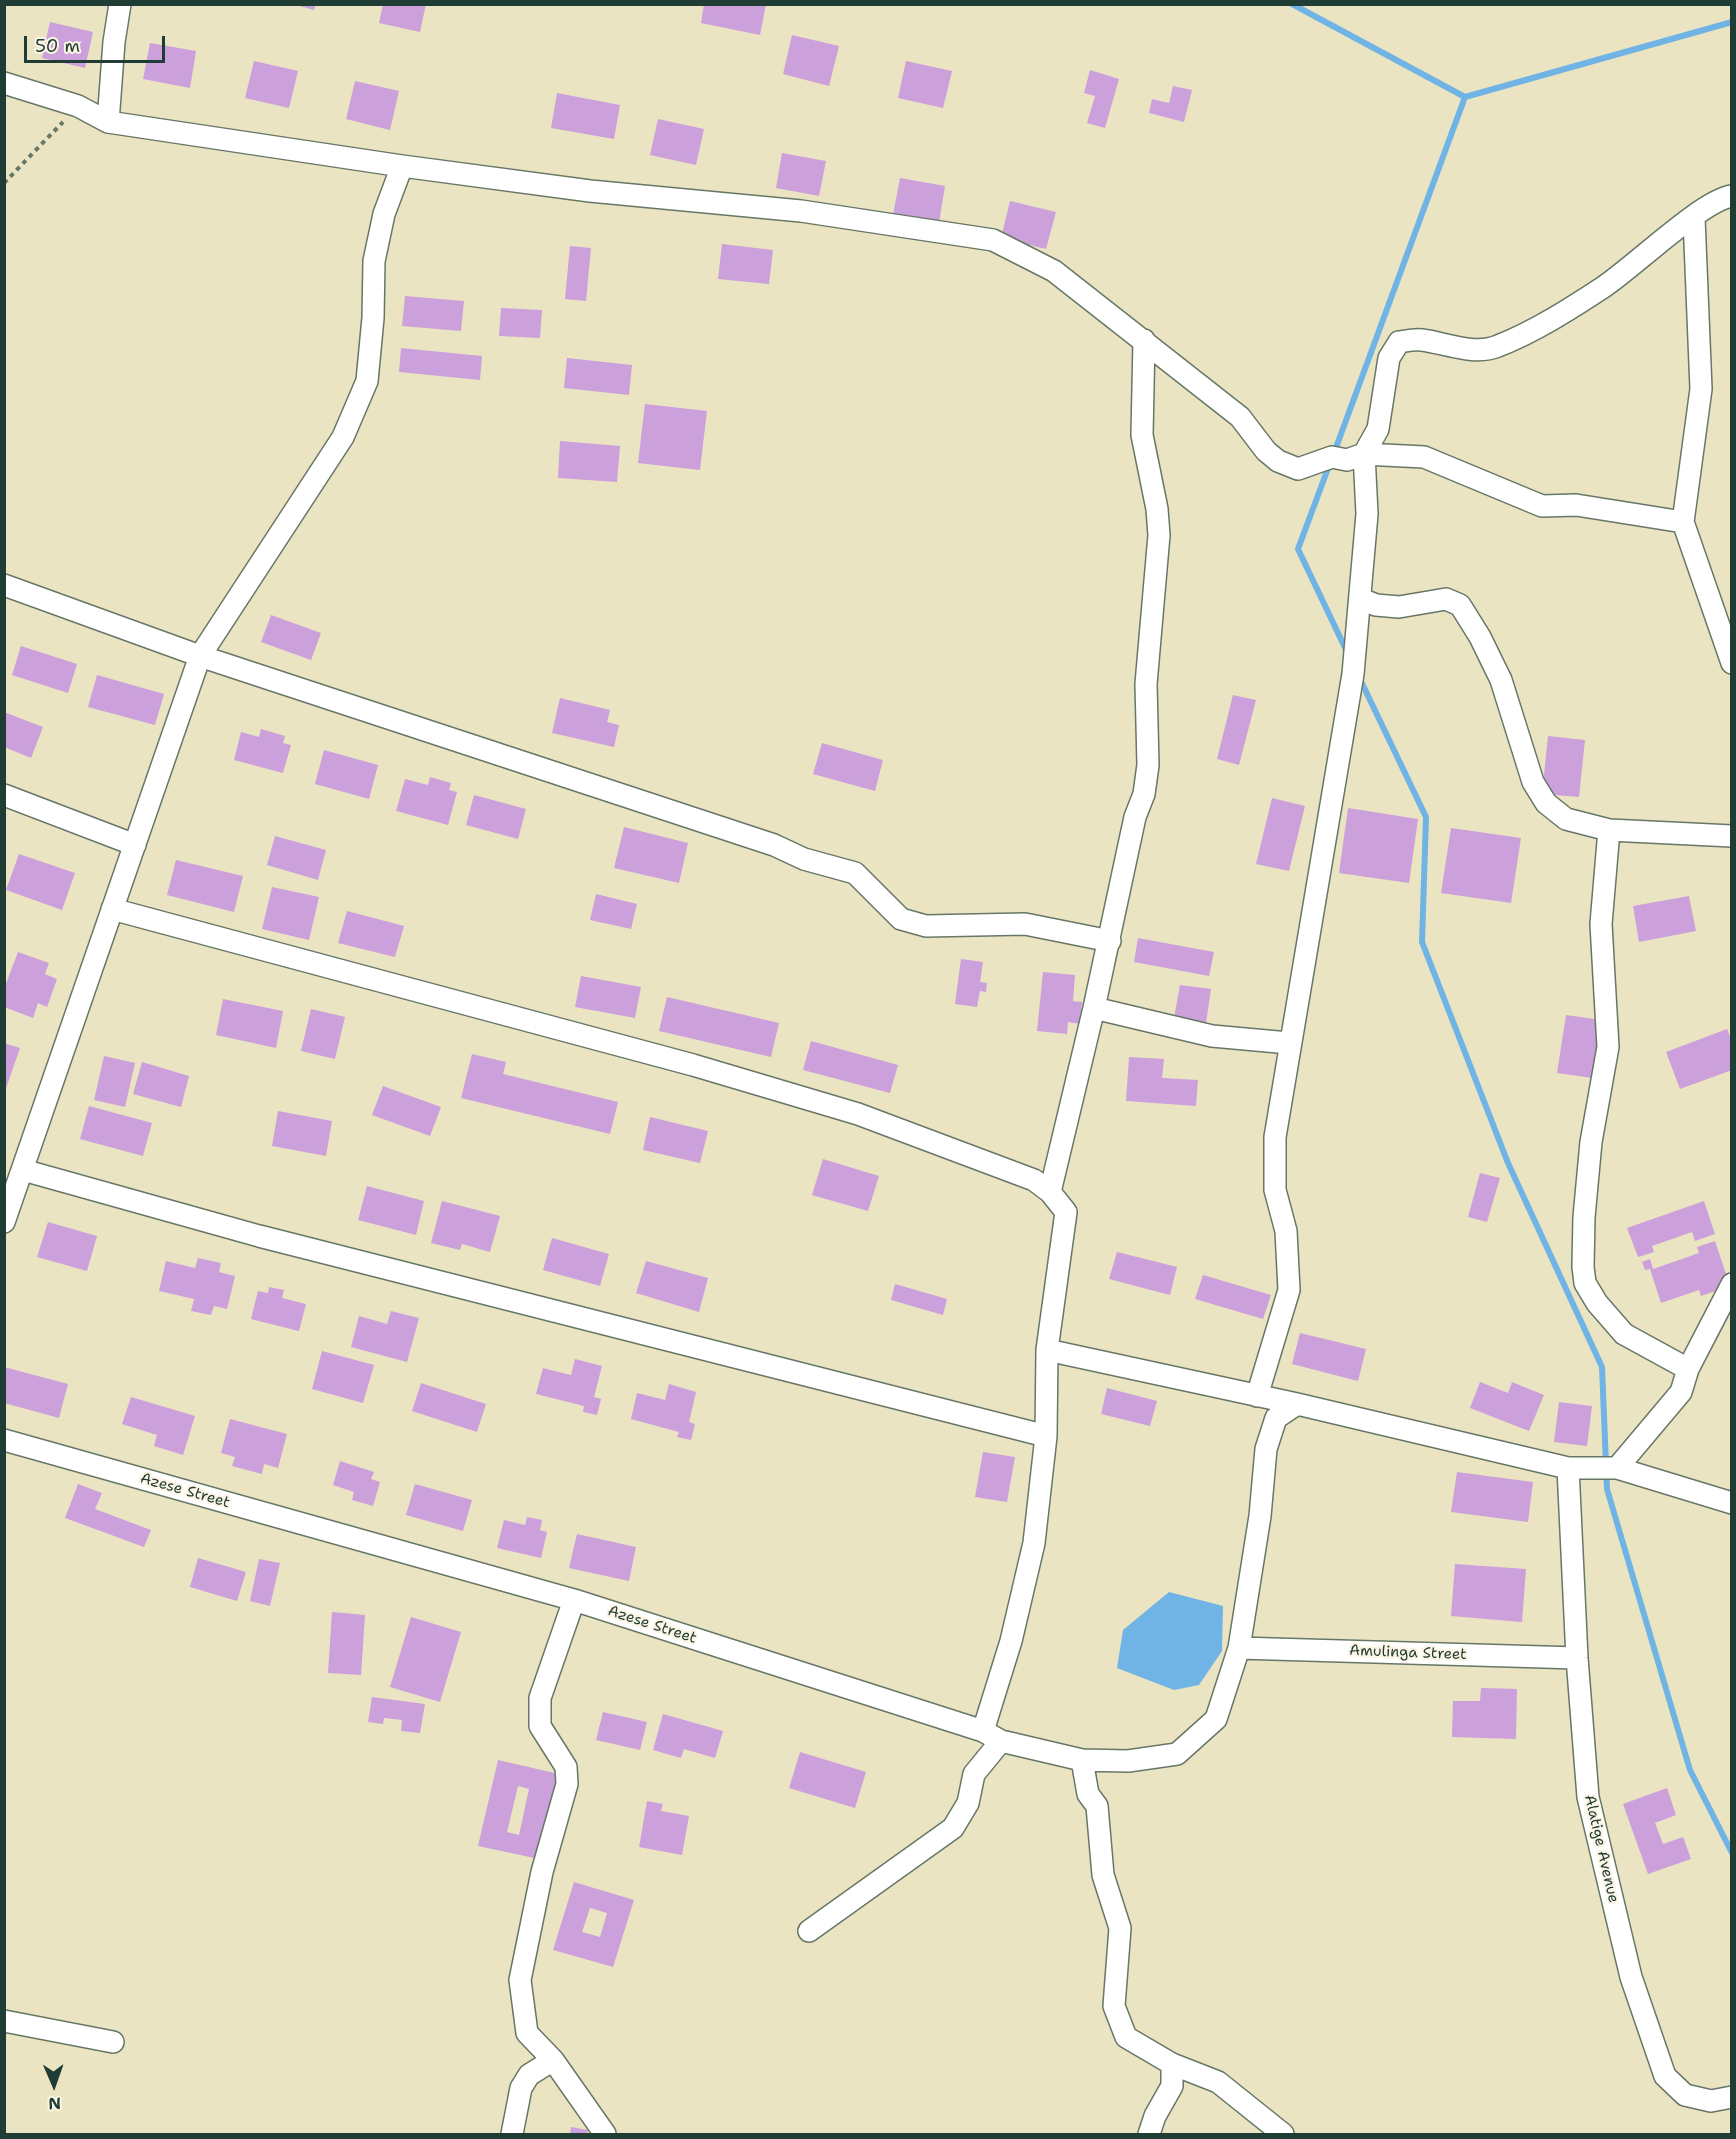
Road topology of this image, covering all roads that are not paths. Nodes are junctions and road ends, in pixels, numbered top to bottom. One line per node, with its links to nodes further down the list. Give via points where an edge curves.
1 (120, 4): 3 (street)
2 (4, 84): 3 (street, via 78,106)
3 (108, 122): 4 (street)
4 (402, 166): 7 (street, via 590,191 801,211 993,240 1054,271); 12 (street, via 384,213 374,261 367,381 343,437)
5 (1731, 196): 6 (street, via 1707,204)
6 (1694, 218): 8 (street, via 1603,288 1496,347 1468,349 1419,339 1399,342 1389,358 1378,429); 9 (street, via 1701,389)
7 (1144, 340): 8 (street, via 1240,417 1278,461 1298,469 1332,458 1347,460); 19 (street, via 1142,435 1159,535 1146,684 1148,765)
8 (1364, 454): 9 (street, via 1424,457 1542,506 1576,505); 11 (street, via 1367,514)
9 (1683, 522): 13 (street)
10 (4, 585): 12 (street)
11 (1361, 599): 15 (street, via 1399,607 1446,599 1460,606 1501,680 1533,782 1546,803 1566,819); 21 (street, via 1353,674)
12 (200, 656): 17 (street); 19 (street, via 855,873 901,919 926,926 1025,924)
13 (1731, 663)
14 (4, 795): 17 (street)
15 (1609, 830): 16 (street); 27 (street, via 1600,924 1608,1047 1591,1142 1584,1217 1585,1283 1624,1334)
16 (1731, 836)
17 (135, 845): 18 (street)
18 (112, 909): 22 (street); 23 (street, via 693,1065 858,1114 1034,1180)
19 (1110, 941): 20 (street)
20 (1094, 1008): 21 (street, via 1212,1036); 23 (street)
21 (1289, 1043): 28 (street, via 1275,1137 1275,1190 1286,1231 1289,1290)
22 (23, 1170): 24 (street); 30 (street, via 259,1236)
23 (1050, 1192): 26 (street, via 1066,1212)
24 (4, 1222)
25 (1731, 1284): 27 (street)
26 (1047, 1350): 28 (street); 30 (street)
27 (1688, 1369): 33 (street, via 1682,1392)
28 (1257, 1396): 29 (street)
29 (1297, 1404): 32 (street); 36 (street, Azese Street, via 1276,1418 1266,1449 1260,1516)
30 (1046, 1436): 38 (street, via 1034,1543)
31 (4, 1440): 35 (street, Azese Street)
32 (1568, 1468): 33 (street); 37 (street, Alatige Avenue)
33 (1617, 1468): 34 (street)
34 (1731, 1503)
35 (574, 1600): 38 (street, Azese Street); 43 (street, via 540,1698 540,1726 566,1767 567,1784 542,1872 520,1980 527,2033)
36 (1239, 1648): 37 (street, Amulinga Street); 39 (street, Azese Street, via 1216,1719 1177,1754 1128,1761)
37 (1577, 1658): 45 (street, Alatige Avenue, via 1588,1797 1631,1977 1665,2076 1685,2095 1711,2101)
38 (992, 1736): 39 (street, Azese Street); 40 (street, via 974,1774 968,1803 954,1828)
39 (1082, 1760): 44 (street, via 1088,1794 1097,1806 1103,1875 1120,1928 1114,2006 1126,2037)
40 (809, 1931)
41 (4, 2020): 42 (street)
42 (113, 2042)
43 (553, 2060): 46 (street, via 529,2075 521,2088); 47 (street)
44 (1172, 2064): 48 (street, via 1172,2086); 49 (street, via 1218,2082)
45 (1731, 2097)
46 (512, 2134)
47 (605, 2134)
48 (1149, 2134)
49 (1283, 2134)

